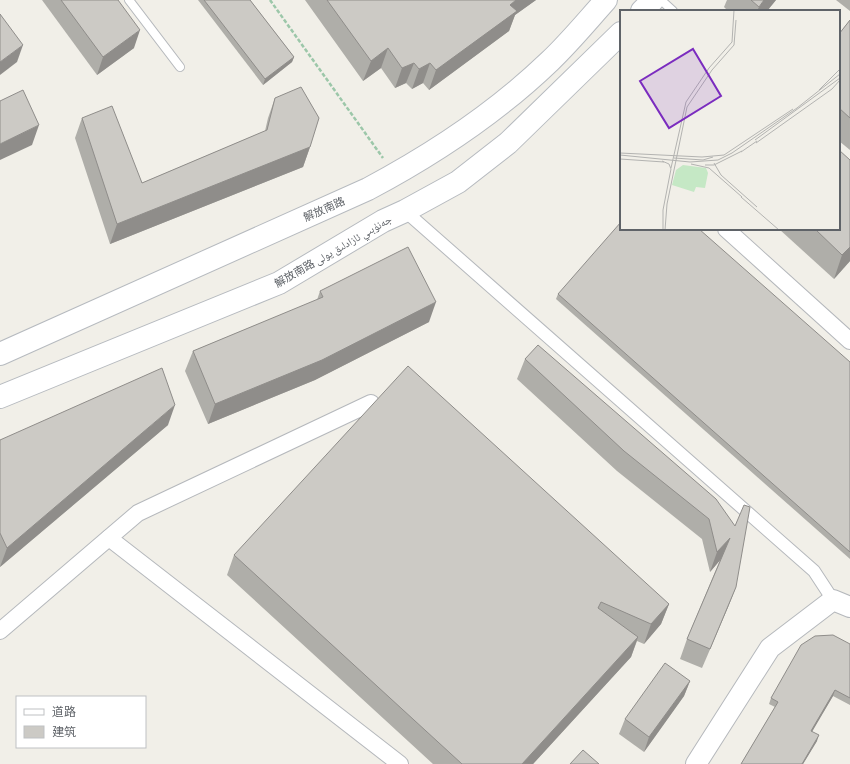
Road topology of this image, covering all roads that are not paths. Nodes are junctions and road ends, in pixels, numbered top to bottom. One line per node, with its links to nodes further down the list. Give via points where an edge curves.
1 (129, 0): 8 (lane)
2 (606, 0): 12 (main road, 解放南路, via 551,60 490,112 395,174)
3 (653, 0): 5 (main road)
4 (661, 0): 6 (lane)
5 (643, 10)
6 (672, 10)
7 (620, 34): 9 (main road, 解放南路 جەنۇبىي ئازادلىق يولى, via 508,143 458,182)
8 (180, 67)
9 (405, 211): 13 (main road, 解放南路 جەنۇبىي ئازادلىق يولى, via 383,221 279,283); 16 (street, via 814,571)
10 (727, 230): 11 (street)
11 (850, 341)
12 (0, 354)
13 (0, 397)
14 (371, 403): 15 (street, via 138,514)
15 (109, 538): 17 (street); 18 (street)
16 (842, 604): 19 (street, via 770,648)
17 (0, 631)
18 (400, 764)
19 (696, 764)

